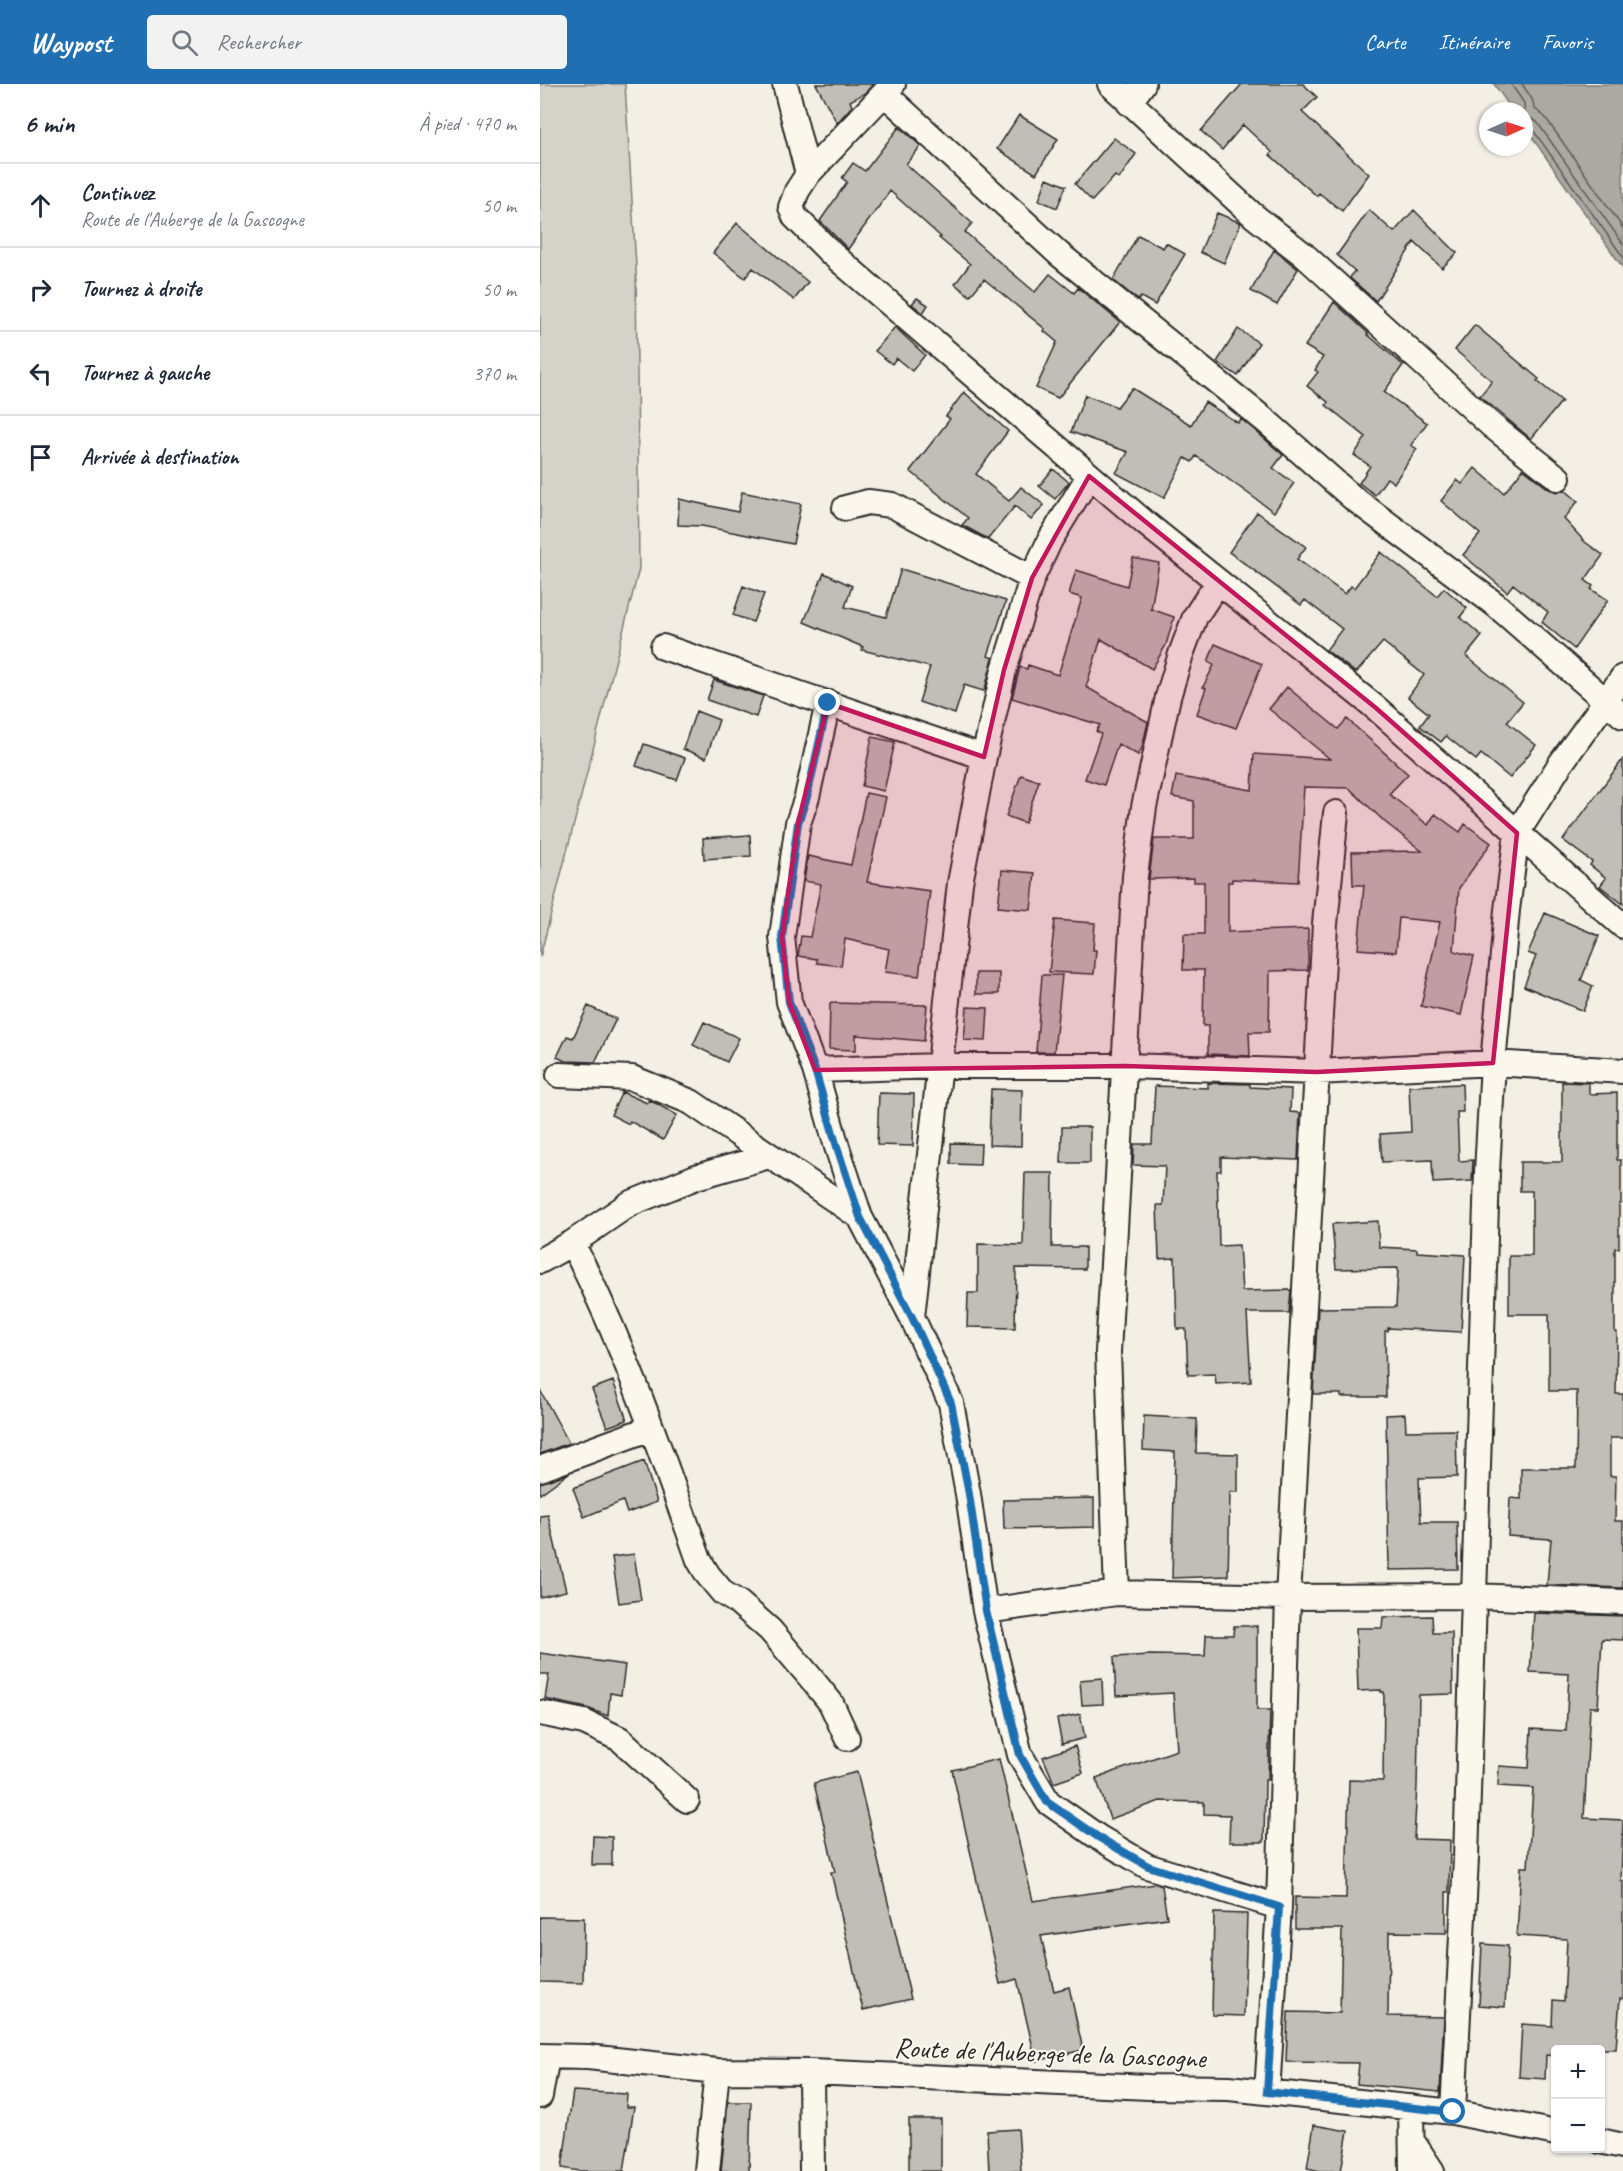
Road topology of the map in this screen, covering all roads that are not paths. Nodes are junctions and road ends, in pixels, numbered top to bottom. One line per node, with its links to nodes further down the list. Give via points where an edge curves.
1 (785, 84): 5 (street)
2 (1110, 84): 4 (street)
3 (889, 89): 5 (street); 14 (street, via 1059,254 1268,422 1353,498 1497,605)
4 (1136, 93): 7 (street, via 1254,216 1304,255 1491,425)
5 (808, 174): 6 (street, via 791,207 795,218)
6 (1089, 476): 9 (street); 10 (street)
7 (1558, 478)
8 (845, 508): 9 (street, via 868,502 892,505)
9 (1032, 578): 15 (street, via 1004,670)
10 (1218, 582): 17 (street, via 1376,708); 21 (street, via 1195,617 1180,654 1144,807 1135,876)
11 (663, 646): 13 (street)
12 (1623, 677): 14 (street)
13 (828, 703): 15 (street); 22 (street, via 798,823 782,937 789,1002)
14 (1615, 708): 17 (street, via 1561,763)
15 (984, 757): 20 (street, via 960,883)
16 (1336, 813): 24 (street)
17 (1517, 833): 18 (street); 19 (street)
18 (1623, 926)
19 (1492, 1063): 23 (street); 24 (street); 34 (street)
20 (940, 1066): 21 (street); 22 (street); 30 (street)
21 (1125, 1066): 24 (street); 33 (street, via 1108,1352)
22 (815, 1070): 27 (street)
23 (1623, 1071)
24 (1317, 1072): 35 (street)
25 (559, 1075): 26 (street, via 632,1078 691,1102)
26 (769, 1156): 27 (street); 28 (street, via 696,1177 629,1204)
27 (860, 1217): 30 (street)
28 (572, 1243): 29 (street); 31 (street, via 599,1296)
29 (540, 1261)
30 (912, 1317): 37 (street, via 951,1403)
31 (651, 1428): 32 (street); 39 (street, via 708,1575 723,1593 770,1630 831,1703)
32 (540, 1469)
33 (1117, 1593): 35 (street); 37 (street)
34 (1473, 1596): 35 (street); 36 (street); 48 (street, via 1466,1857)
35 (1288, 1597): 41 (street)
36 (1623, 1602)
37 (986, 1611): 41 (street, via 1020,1755 1047,1802 1148,1866)
38 (540, 1713): 40 (street, via 584,1722 620,1739)
39 (847, 1738)
40 (687, 1800)
41 (1279, 1907): 45 (street)
42 (544, 2056): 43 (street, Route de l'Auberge de la Gascogne, via 588,2057); 46 (street)
43 (717, 2072): 44 (street, Route de l'Auberge de la Gascogne); 53 (street)
44 (811, 2072): 45 (street, Route de l'Auberge de la Gascogne); 54 (street)
45 (1267, 2092): 47 (street, Route de l'Auberge de la Gascogne)
46 (540, 2096)
47 (1411, 2107): 48 (street, Route de l'Auberge de la Gascogne); 50 (street)
48 (1453, 2112): 49 (street, Route de l'Auberge de la Gascogne)
49 (1551, 2132)
50 (1412, 2141): 55 (street); 56 (street)
51 (1605, 2142): 52 (street)
52 (1623, 2146)
53 (707, 2171)
54 (812, 2171)
55 (1412, 2171)
56 (1432, 2171)

